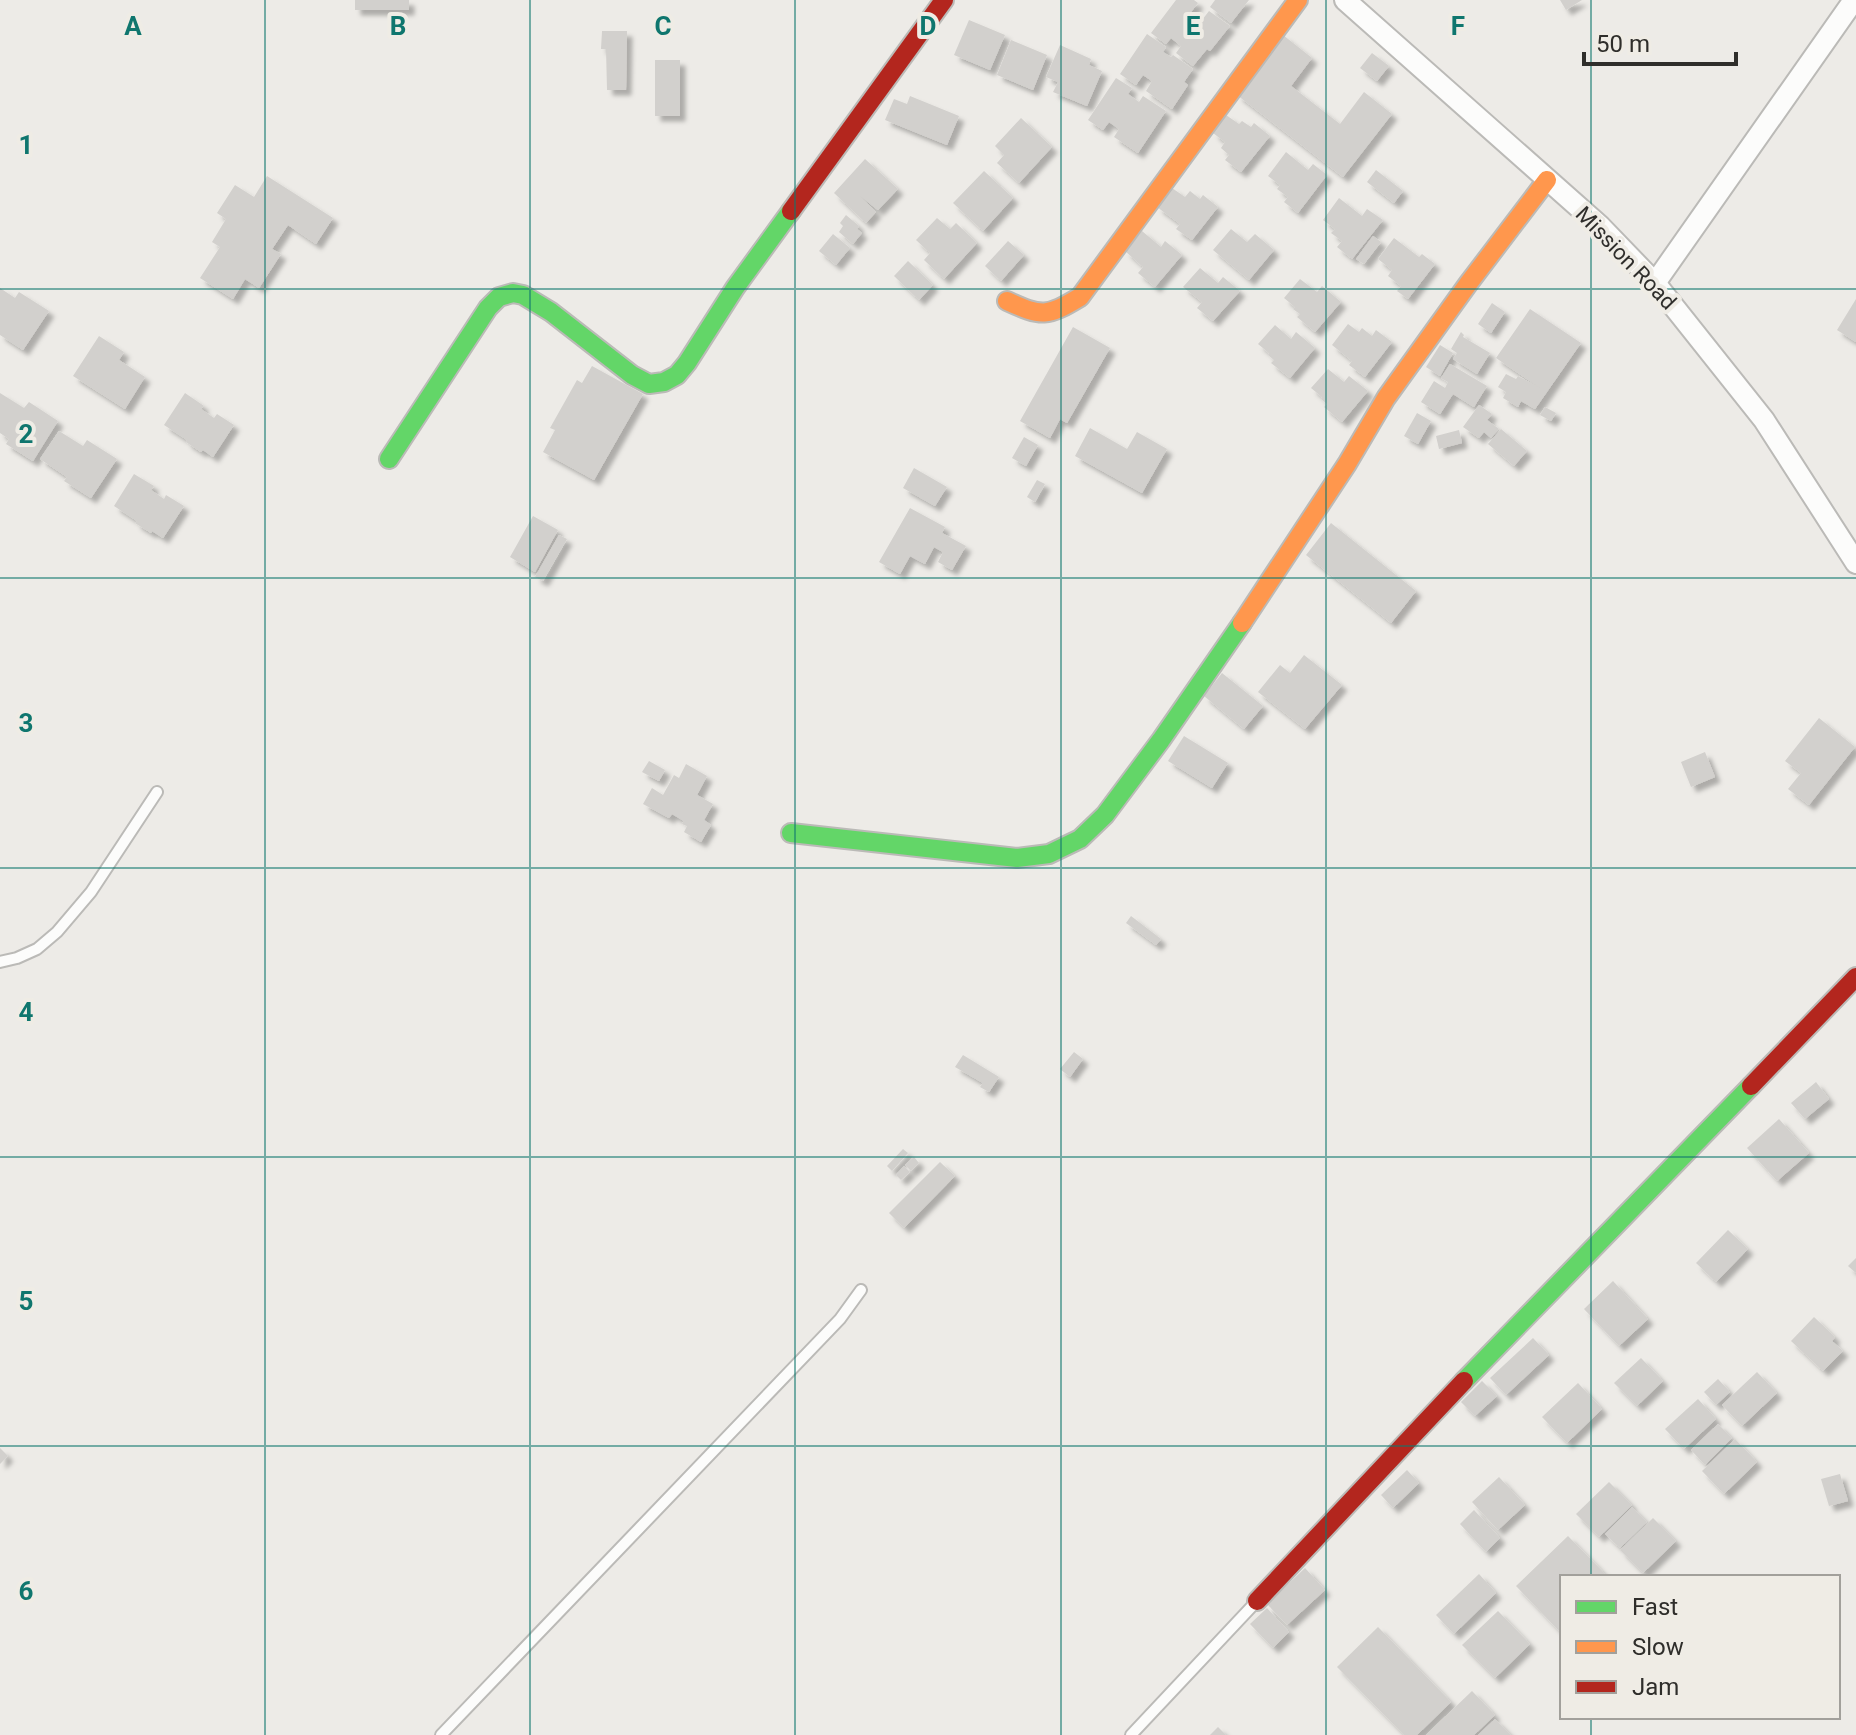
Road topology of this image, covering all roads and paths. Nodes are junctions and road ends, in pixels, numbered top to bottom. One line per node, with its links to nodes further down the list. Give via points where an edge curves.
1 (944, 0): 8 (street, via 677,375 649,384 523,295 499,297)
2 (1298, 0): 7 (street, via 1080,297 1059,311 1039,315)
3 (1345, 0): 5 (street, Mission Road)
4 (1854, 0): 6 (street)
5 (1547, 180): 6 (street, Mission Road); 11 (street, via 1386,398 1161,740 1105,815 1080,839 1049,854 1017,858)
6 (1655, 283): 9 (street, Mission Road, via 1764,420)
7 (1007, 301)
8 (389, 459)
9 (1856, 563)
10 (157, 792): 12 (lane, via 91,892 57,932 37,949)
11 (791, 833)
12 (0, 962)
13 (1856, 977): 15 (street)
14 (861, 1290): 16 (lane, via 840,1319)
15 (1257, 1601): 17 (lane)
16 (441, 1735)
17 (1131, 1735)

